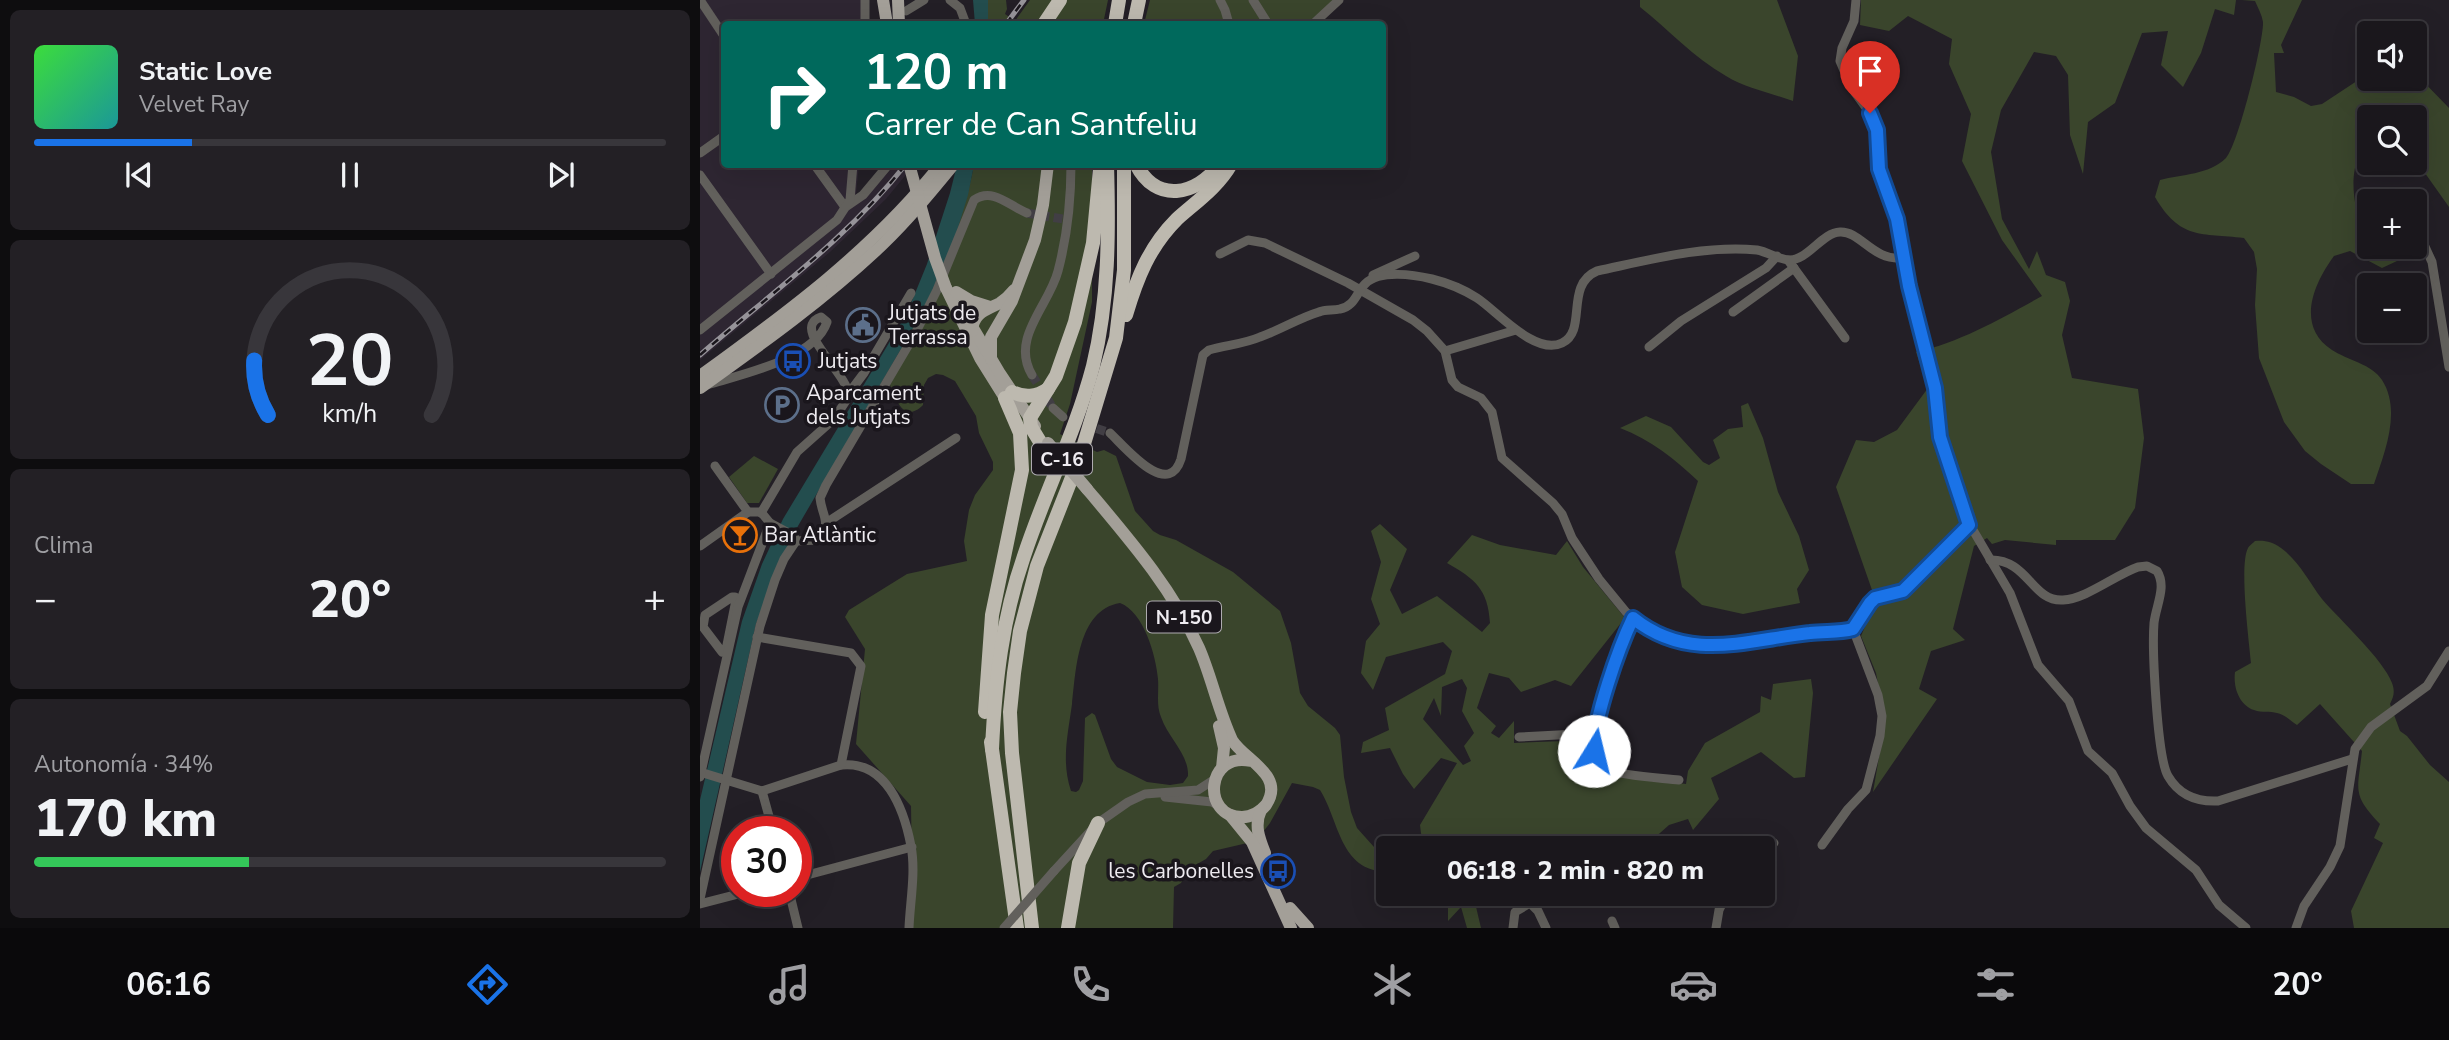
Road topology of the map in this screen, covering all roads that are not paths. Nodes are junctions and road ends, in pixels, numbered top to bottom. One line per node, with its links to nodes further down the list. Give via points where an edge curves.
1 (714, 0): 15 (street)
2 (864, 0): 16 (street)
3 (883, 0): 17 (main road)
4 (892, 0): 18 (main road)
5 (924, 0): 14 (street)
6 (950, 0): 20 (street, via 960,8)
7 (1060, 0): 21 (highway)
8 (1119, 0): 22 (highway)
9 (1139, 0): 23 (highway)
10 (1220, 0): 24 (street)
11 (1253, 0): 25 (street)
12 (1339, 0): 26 (street)
13 (1856, 0): 51 (street, via 1840,61 1874,120 1879,169 1897,219)
14 (904, 4): 19 (main road)
15 (702, 5): 27 (street)
16 (865, 21)
17 (886, 21)
18 (893, 21)
19 (900, 21)
20 (965, 21)
21 (1046, 21)
22 (1116, 21)
23 (1135, 21)
24 (1228, 21)
25 (1266, 21)
26 (1316, 21)
27 (721, 32)
28 (721, 138): 29 (street)
29 (700, 153)
30 (817, 168): 45 (street)
31 (853, 168): 45 (street, via 850,200)
32 (886, 168): 45 (street, via 863,195)
33 (913, 168): 55 (main road, N-150, bridge)
34 (937, 168): 73 (main road, via 842,267)
35 (951, 168): 73 (main road, via 862,263 791,323)
36 (1047, 168): 56 (main road, via 1038,229)
37 (1071, 168): 72 (street, via 1058,272 1025,347)
38 (1101, 168): 74 (highway, via 1087,277)
39 (1107, 168): 103 (highway, C-16, via 1108,260 1100,334 1082,404 1011,598 994,702)
40 (1125, 168): 70 (highway, C-16, via 1124,270)
41 (1139, 168): 42 (highway, via 1151,184 1180,191 1201,184)
42 (1216, 168)
43 (1228, 168): 70 (highway, via 1148,256)
44 (700, 175): 53 (street)
45 (845, 207): 53 (street, via 837,220)
46 (1027, 213): 87 (street, via 992,194 974,200 920,323 820,498)
47 (2427, 251): 71 (street)
48 (1220, 254): 57 (street, via 1256,240)
49 (1415, 256): 54 (street)
50 (1777, 256): 52 (street); 65 (street, via 1756,250 1691,252 1597,271 1581,285 1568,339 1550,344); 67 (street)
51 (1903, 258): 52 (street, via 1886,258 1839,232); 89 (street, via 1935,388 1940,437)
52 (1791, 264): 61 (street); 66 (street)
53 (771, 274): 64 (street)
54 (1367, 282): 57 (street); 65 (street, via 1407,276 1453,286 1479,299)
55 (952, 288): 59 (main road); 60 (main road, N-150); 63 (main road, N-150)
56 (1017, 288): 59 (main road); 62 (main road)
57 (1361, 291): 68 (street, via 1413,320); 80 (street, via 1340,309 1318,312 1259,338 1203,355 1179,464 1170,474 1159,475 1138,461)
58 (911, 293): 75 (street)
59 (990, 307): 63 (main road, via 975,318)
60 (956, 309): 63 (main road); 69 (main road, N-150)
61 (1733, 312)
62 (999, 323): 63 (main road); 69 (main road)
63 (972, 327): 69 (main road)
64 (700, 330)
65 (1516, 330): 68 (street)
66 (1845, 338)
67 (1649, 347)
68 (1445, 351): 95 (street, via 1452,380 1492,412 1502,458 1553,503 1599,579)
69 (985, 358): 76 (main road, N-150)
70 (1109, 366): 129 (highway, C-16, via 1080,457 1037,566 1014,673 1012,753)
71 (2449, 367)
72 (1032, 375)
73 (701, 384): 75 (street, via 778,362 815,342)
74 (1049, 388): 76 (highway, via 1035,396); 79 (highway)
75 (849, 393): 86 (street, via 834,419 797,452)
76 (1009, 395): 79 (main road, N-150); 82 (main road, N-150); 103 (highway, via 1023,456 992,615 985,695)
77 (1054, 408): 78 (street)
78 (1063, 417)
79 (1030, 418): 82 (highway, via 1031,427)
80 (1110, 433)
81 (956, 438): 87 (street)
82 (1047, 446): 84 (main road, N-150, bridge)
83 (715, 466): 85 (street)
84 (1086, 492): 105 (main road, N-150, via 1139,551 1175,603 1206,664 1232,740); 108 (main road, N-150, via 1149,575 1188,638 1222,736)
85 (748, 512): 86 (street); 91 (street)
86 (761, 513): 88 (street)
87 (826, 523): 90 (street, via 819,540)
88 (773, 525): 90 (street); 93 (street)
89 (1969, 525): 92 (street); 97 (street, via 1903,591 1875,598)
90 (795, 538): 98 (street, via 775,580)
91 (700, 546)
92 (1990, 560): 104 (street, via 2012,564 2046,596 2060,600 2080,596 2138,567 2157,571 2162,587 2154,642 2162,762 2173,784 2190,796 2218,801); 137 (street, via 2014,603 2038,665 2069,701 2088,751 2112,773 2140,820 2196,870 2219,905)
93 (746, 582): 94 (street); 100 (street)
94 (700, 615)
95 (1633, 618): 97 (street, via 1668,639 1713,646); 101 (street)
96 (701, 629): 96 (street, via 705,615 735,597 725,651); 100 (street)
97 (1853, 629): 117 (street, via 1878,695 1880,736 1866,790)
98 (757, 637): 106 (street, via 851,653 861,666); 109 (street)
99 (2449, 651): 104 (street, via 2427,686 2365,734)
100 (726, 667): 107 (street)
101 (1596, 733): 102 (street); 110 (street, via 1594,751 1608,769)
102 (1519, 737)
103 (992, 749): 128 (highway, C-16)
104 (2352, 759): 138 (street, via 2340,846)
105 (1251, 761): 108 (main road, via 1234,761); 114 (main road, via 1263,769 1270,784 1269,798)
106 (841, 765): 111 (street); 118 (street, via 859,765 878,774 892,792)
107 (701, 774): 109 (street)
108 (1219, 774): 112 (street, via 1198,790); 113 (main road, via 1214,796)
109 (725, 780): 111 (street); 121 (street)
110 (1679, 780)
111 (762, 791): 115 (street)
112 (1154, 793): 113 (street, via 1212,802); 116 (street, via 1139,796)
113 (1224, 810): 114 (main road, via 1243,817); 131 (main road, via 1252,842)
114 (1261, 810): 124 (main road, via 1260,841)
115 (769, 816)
116 (1098, 823): 127 (street, bridge); 130 (highway, via 1079,863)
117 (1822, 845)
118 (912, 847): 119 (street); 126 (street)
119 (812, 874)
120 (721, 897): 121 (street)
121 (700, 902)
122 (1721, 906): 136 (street)
123 (793, 907): 125 (street)
124 (1290, 908): 132 (main road); 133 (main road)
125 (798, 928)
126 (909, 928)
127 (1004, 928)
128 (1017, 928)
129 (1032, 928)
130 (1068, 928)
131 (1291, 928)
132 (1299, 928)
133 (1308, 928)
134 (1513, 928): 135 (street, via 1515,912 1530,903)
135 (1546, 928)
136 (1716, 928)
137 (2246, 928)
138 (2296, 928)

